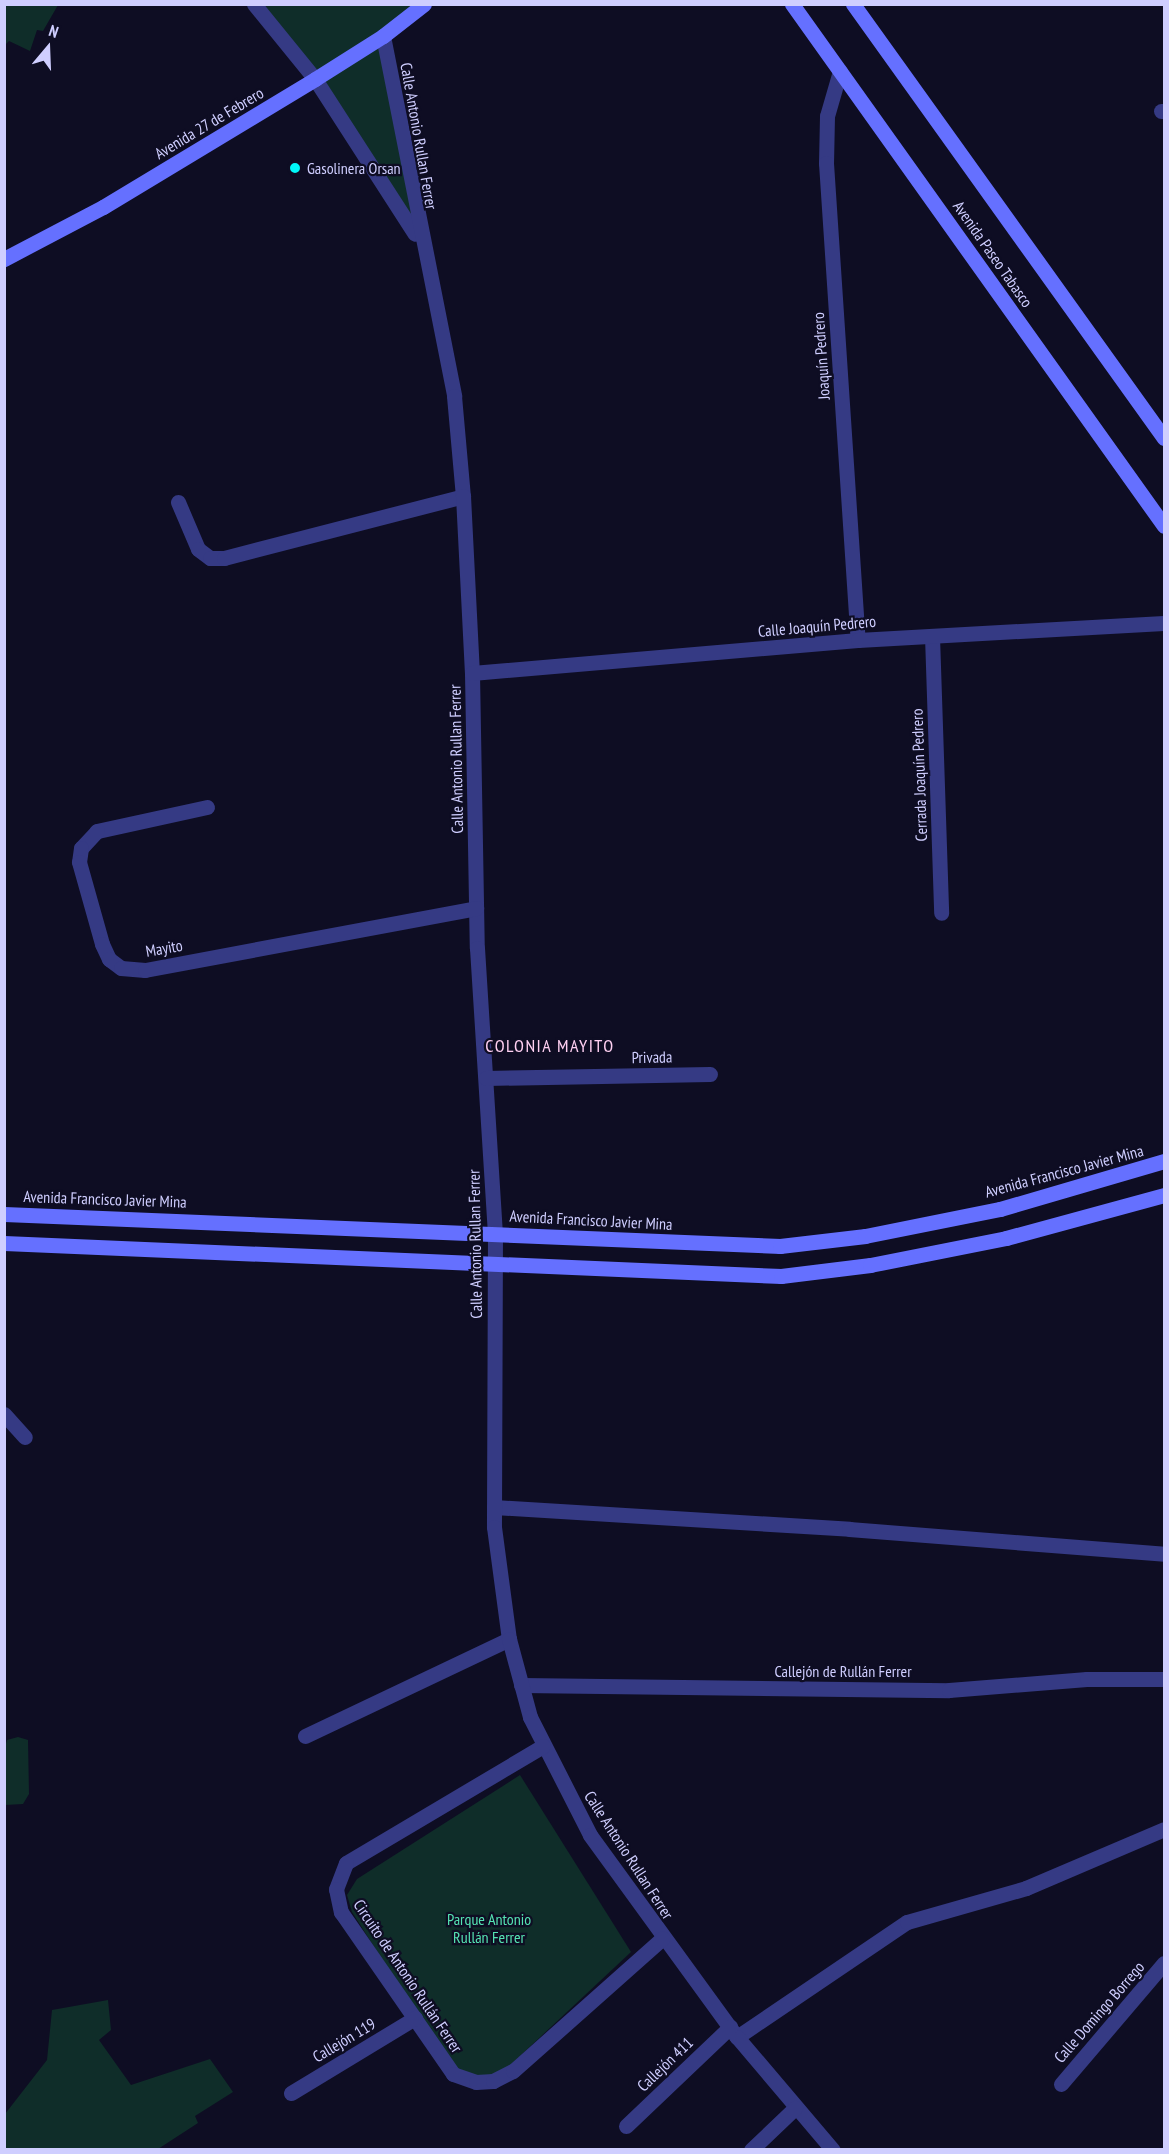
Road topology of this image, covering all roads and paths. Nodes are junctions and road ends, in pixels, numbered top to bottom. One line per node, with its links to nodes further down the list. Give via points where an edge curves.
1 (254, 4): 7 (street, Calle Antonio Rullan Ferrer)
2 (424, 4): 5 (main road, Avenida 27 de Febrero)
3 (792, 4): 6 (main road, Avenida Paseo Tabasco)
4 (853, 4): 10 (main road, Avenida Paseo Tabasco)
5 (382, 36): 7 (main road, Avenida 27 de Febrero); 8 (street, Calle Antonio Rullan Ferrer)
6 (840, 70): 13 (main road, Avenida Paseo Tabasco); 16 (street, Joaquín Pedrero, via 827,116 826,163)
7 (315, 79): 8 (street, Calle Antonio Rullan Ferrer); 9 (main road, Avenida 27 de Febrero, via 104,207)
8 (420, 241): 11 (street, Calle Antonio Rullan Ferrer, via 454,396)
9 (4, 259)
10 (1164, 438)
11 (463, 496): 12 (street, via 224,558 210,558 198,549); 17 (street, Calle Antonio Rullan Ferrer)
12 (178, 502)
13 (1164, 526)
14 (1164, 623): 15 (street, Calle Joaquín Pedrero)
15 (932, 636): 16 (street, Calle Joaquín Pedrero); 20 (street, Cerrada Joaquín Pedrero)
16 (858, 640): 17 (street, Calle Joaquín Pedrero)
17 (472, 673): 19 (street, Calle Antonio Rullan Ferrer)
18 (207, 807): 19 (street, Mayito, via 97,831 86,840 79,858 93,914 104,952 121,968 145,970)
19 (476, 908): 22 (street, Calle Antonio Rullan Ferrer)
20 (941, 913)
21 (711, 1074): 22 (street, Privada)
22 (486, 1078): 26 (street, Calle Antonio Rullan Ferrer)
23 (1164, 1161): 26 (main road, Avenida Francisco Javier Mina, via 1020,1204 819,1242 734,1246)
24 (1164, 1195): 28 (main road, via 1006,1238 823,1272 735,1277)
25 (4, 1214): 26 (main road, Avenida Francisco Javier Mina)
26 (495, 1232): 28 (street, Calle Antonio Rullan Ferrer)
27 (4, 1243): 28 (main road)
28 (495, 1262): 31 (street, Calle Antonio Rullan Ferrer)
29 (4, 1414): 30 (street)
30 (25, 1437)
31 (494, 1507): 32 (street, via 826,1527); 33 (street, Calle Antonio Rullan Ferrer, via 495,1548)
32 (1164, 1554)
33 (509, 1639): 35 (street, Calle Antonio Rullan Ferrer); 36 (street)
34 (1164, 1679): 35 (street, Callejón de Rullán Ferrer, via 1087,1679 949,1690)
35 (521, 1685): 37 (street, Calle Antonio Rullan Ferrer)
36 (305, 1736)
37 (543, 1746): 39 (street, Calle Antonio Rullan Ferrer, via 590,1835); 41 (street, Circuito de Antonio Rullán Ferrer, via 342,1870 336,1896 341,1912)
38 (1164, 1829): 42 (street, Callejón 411, via 1026,1888 907,1922)
39 (663, 1938): 41 (street, Circuito de Antonio Rullán Ferrer, via 513,2072 493,2081 467,2081 453,2074); 42 (street, Calle Antonio Rullan Ferrer)
40 (1164, 1963): 43 (street, Calle Domingo Borrego)
41 (415, 2018): 44 (street, Callejón 119)
42 (733, 2032): 45 (street, Calle Antonio Rullan Ferrer); 46 (street, Callejón 411)
43 (1061, 2084)
44 (291, 2093)
45 (795, 2108): 47 (street); 48 (street, Calle Antonio Rullan Ferrer)
46 (626, 2126)
47 (751, 2150)
48 (832, 2150)

